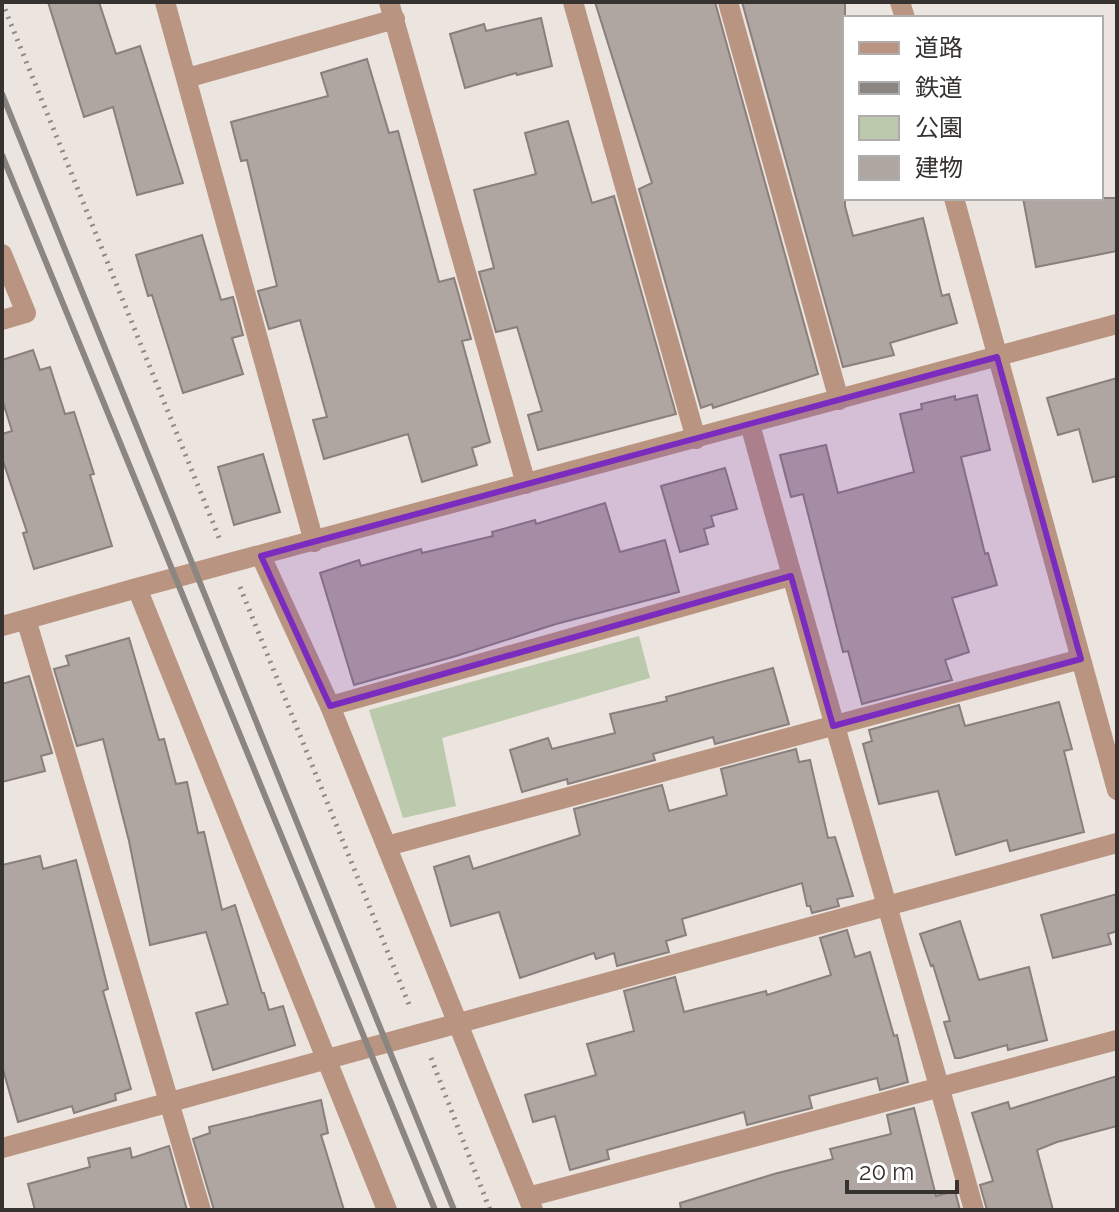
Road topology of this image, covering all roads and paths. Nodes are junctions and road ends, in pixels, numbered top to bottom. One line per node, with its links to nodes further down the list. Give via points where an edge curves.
1 (2, 2): 17 (path)
2 (165, 2): 6 (street)
3 (573, 2): 14 (street)
4 (728, 2): 12 (street)
5 (392, 10): 6 (street); 15 (street)
6 (187, 78): 16 (street)
7 (955, 200): 11 (street)
8 (2, 254): 9 (street, via 26,313)
9 (2, 320)
10 (1117, 324): 11 (street)
11 (997, 357): 12 (street); 24 (street)
12 (839, 400): 13 (street)
13 (750, 424): 14 (street); 19 (street)
14 (696, 439): 15 (street)
15 (526, 484): 16 (street)
16 (314, 542): 18 (street)
17 (222, 544)
18 (261, 556): 21 (street); 25 (street)
19 (791, 576): 25 (street); 26 (street)
20 (238, 582): 31 (path)
21 (137, 588): 22 (street); 35 (street)
22 (26, 619): 23 (street); 37 (street)
23 (2, 626)
24 (1081, 659): 26 (street); 27 (street)
25 (330, 706): 29 (street)
26 (833, 726): 29 (street); 30 (street)
27 (1117, 790)
28 (1117, 843): 30 (street)
29 (387, 846): 32 (street)
30 (889, 906): 32 (street); 36 (street)
31 (413, 1016)
32 (459, 1023): 35 (street); 39 (street)
33 (1117, 1040): 36 (street)
34 (426, 1047): 42 (path)
35 (326, 1058): 37 (street); 41 (street)
36 (941, 1089): 39 (street); 43 (street)
37 (170, 1101): 38 (street); 40 (street)
38 (2, 1148)
39 (531, 1204)
40 (201, 1210)
41 (387, 1210)
42 (490, 1210)
43 (974, 1210)

